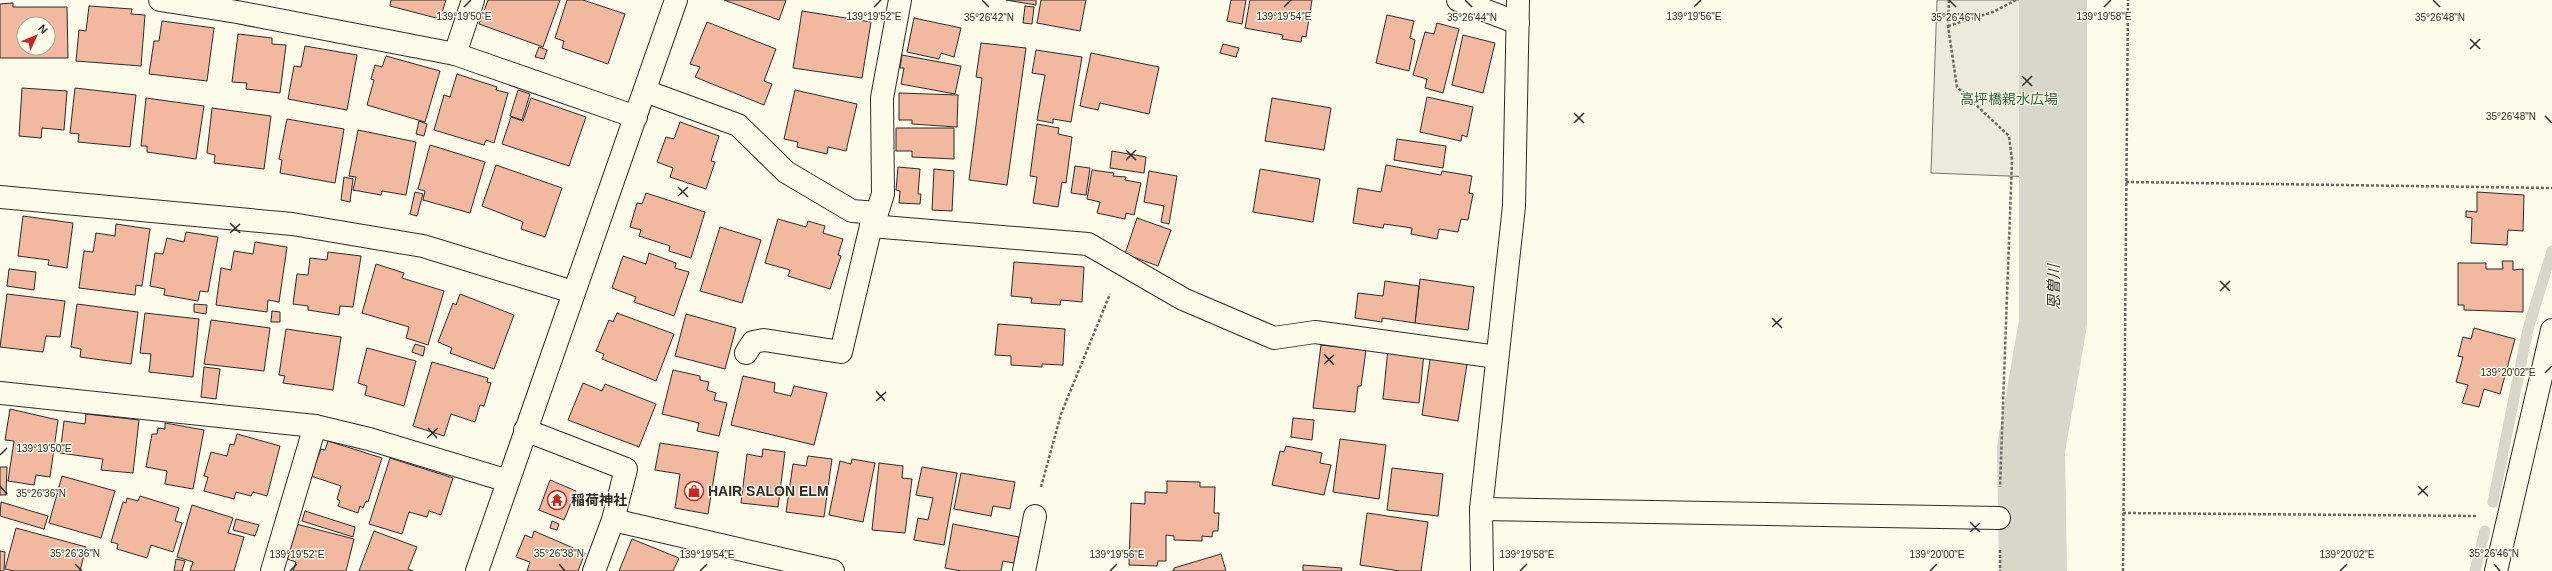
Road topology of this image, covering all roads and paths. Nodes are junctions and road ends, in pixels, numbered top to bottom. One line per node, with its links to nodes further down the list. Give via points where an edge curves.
1 (160, 0): 10 (street)
2 (473, 0): 13 (street)
3 (676, 0): 14 (street)
4 (900, 0): 19 (street, via 882,98 883,194)
5 (1458, 0): 11 (street)
6 (1518, 0): 11 (street)
7 (1948, 0): 12 (path)
8 (2016, 0): 12 (path, via 1993,12)
9 (2128, 0): 16 (path)
10 (238, 6): 13 (street)
11 (1518, 23): 24 (street, via 1514,206)
12 (1948, 26): 33 (path, via 1957,87 2009,136 2012,160)
13 (455, 54): 15 (street)
14 (645, 90): 15 (street); 19 (street, via 738,125 786,172 852,211)
15 (636, 117): 21 (street)
16 (2126, 182): 17 (path); 30 (path)
17 (2552, 188)
18 (0, 197): 21 (street, via 292,224 423,246)
19 (874, 220): 20 (street); 23 (street, via 841,352 764,340 753,342)
20 (1096, 249): 24 (street, via 1183,299 1274,338 1315,332); 31 (path, via 1114,286 1061,414 1042,480)
21 (573, 292): 27 (street)
22 (2552, 330): 32 (street)
23 (746, 352)
24 (1497, 357): 29 (street)
25 (0, 393): 26 (street)
26 (315, 426): 28 (street, via 369,439); 35 (street)
27 (525, 430): 28 (street); 34 (street, via 626,469)
28 (508, 481): 36 (street)
29 (1481, 509): 33 (street); 40 (street)
30 (2123, 513): 32 (path); 42 (path)
31 (1035, 516): 39 (street)
32 (2508, 516): 43 (street)
33 (1999, 518): 41 (path)
34 (613, 520): 37 (street); 38 (street)
35 (272, 571)
36 (477, 571)
37 (594, 571)
38 (833, 571)
39 (1024, 571)
40 (1482, 571)
41 (2000, 571)
42 (2123, 571)
43 (2496, 571)

